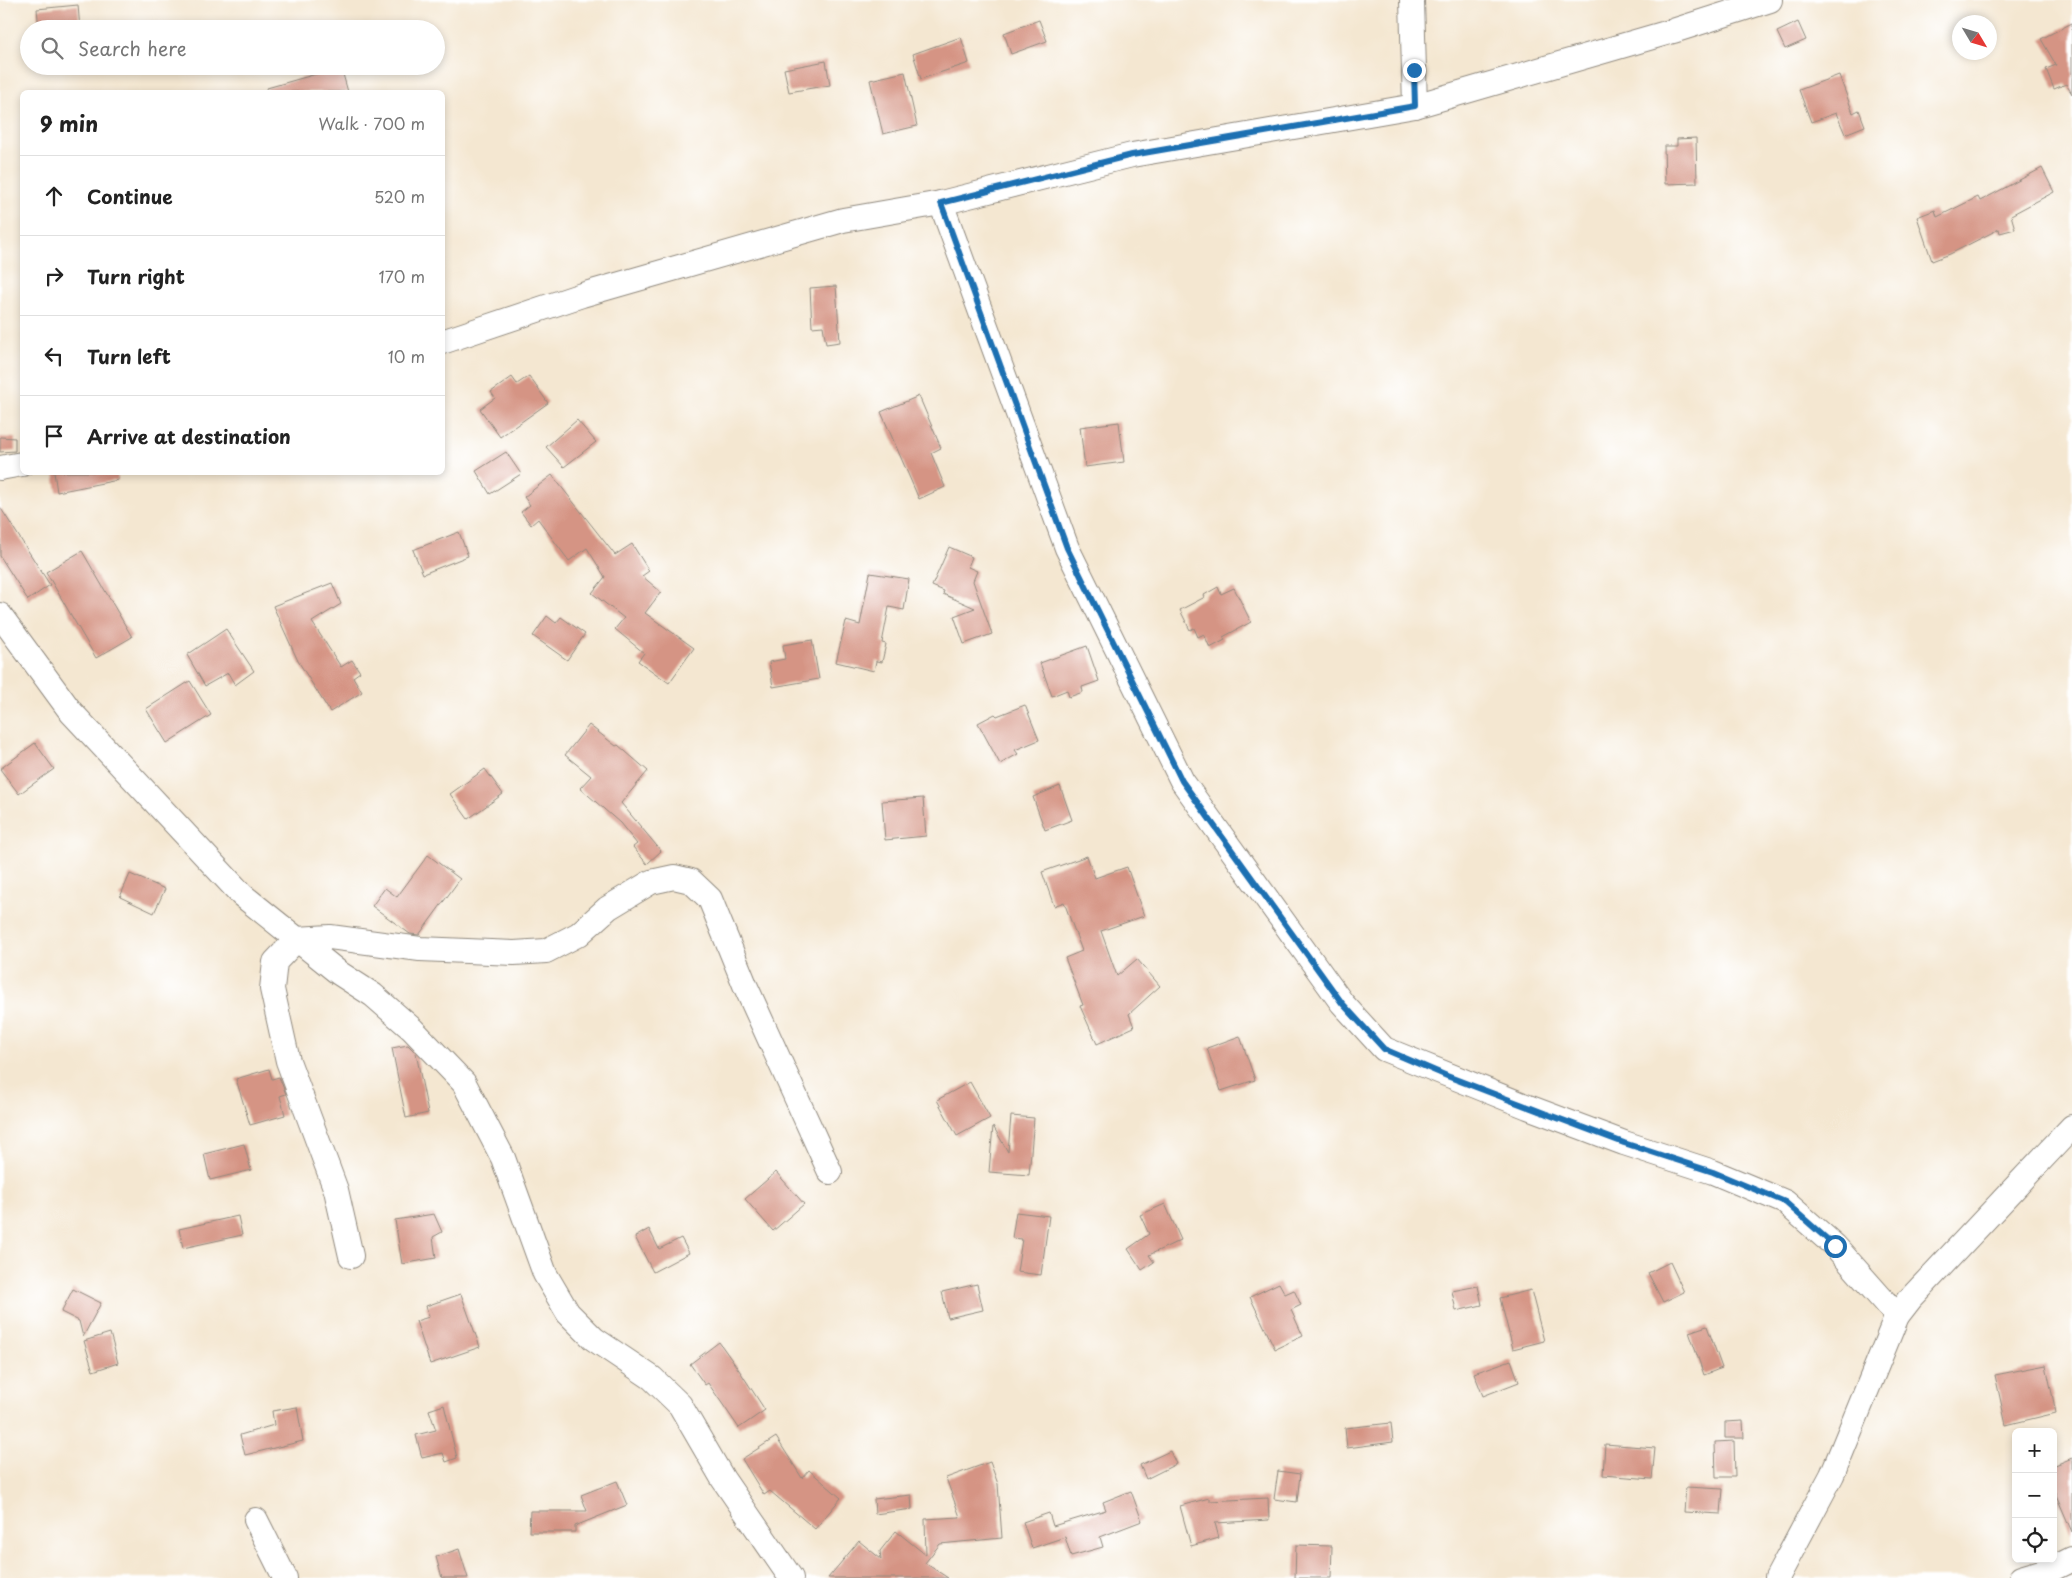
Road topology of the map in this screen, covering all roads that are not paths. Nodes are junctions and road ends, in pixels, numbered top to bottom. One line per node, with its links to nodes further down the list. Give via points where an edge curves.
1 (1412, 0): 3 (street)
2 (1770, 0): 3 (street)
3 (1415, 106): 4 (street, via 1132,155)
4 (941, 203): 5 (street, via 843,220 582,295); 13 (street, via 1067,548 1182,781 1342,1003 1384,1049 1528,1107 1713,1172 1785,1202 1835,1246)
5 (445, 341)
6 (20, 464): 7 (street)
7 (0, 468)
8 (0, 615): 9 (street, via 72,712 242,896)
9 (297, 939): 11 (street, via 330,937 420,949 514,953 546,951 579,934 608,908 650,882 674,877 691,881 710,899 745,985); 12 (street, via 275,962 272,989 288,1061 336,1190); 17 (street, via 412,1028 464,1083 503,1158 545,1274 568,1313 594,1339 652,1378 680,1405 723,1479)
10 (2072, 1127): 13 (street)
11 (830, 1172)
12 (351, 1256)
13 (1897, 1316): 18 (street, via 1832,1475)
14 (256, 1520): 16 (street)
15 (2072, 1559): 19 (street)
16 (285, 1578)
17 (791, 1578)
18 (1777, 1578)
19 (2021, 1578)

